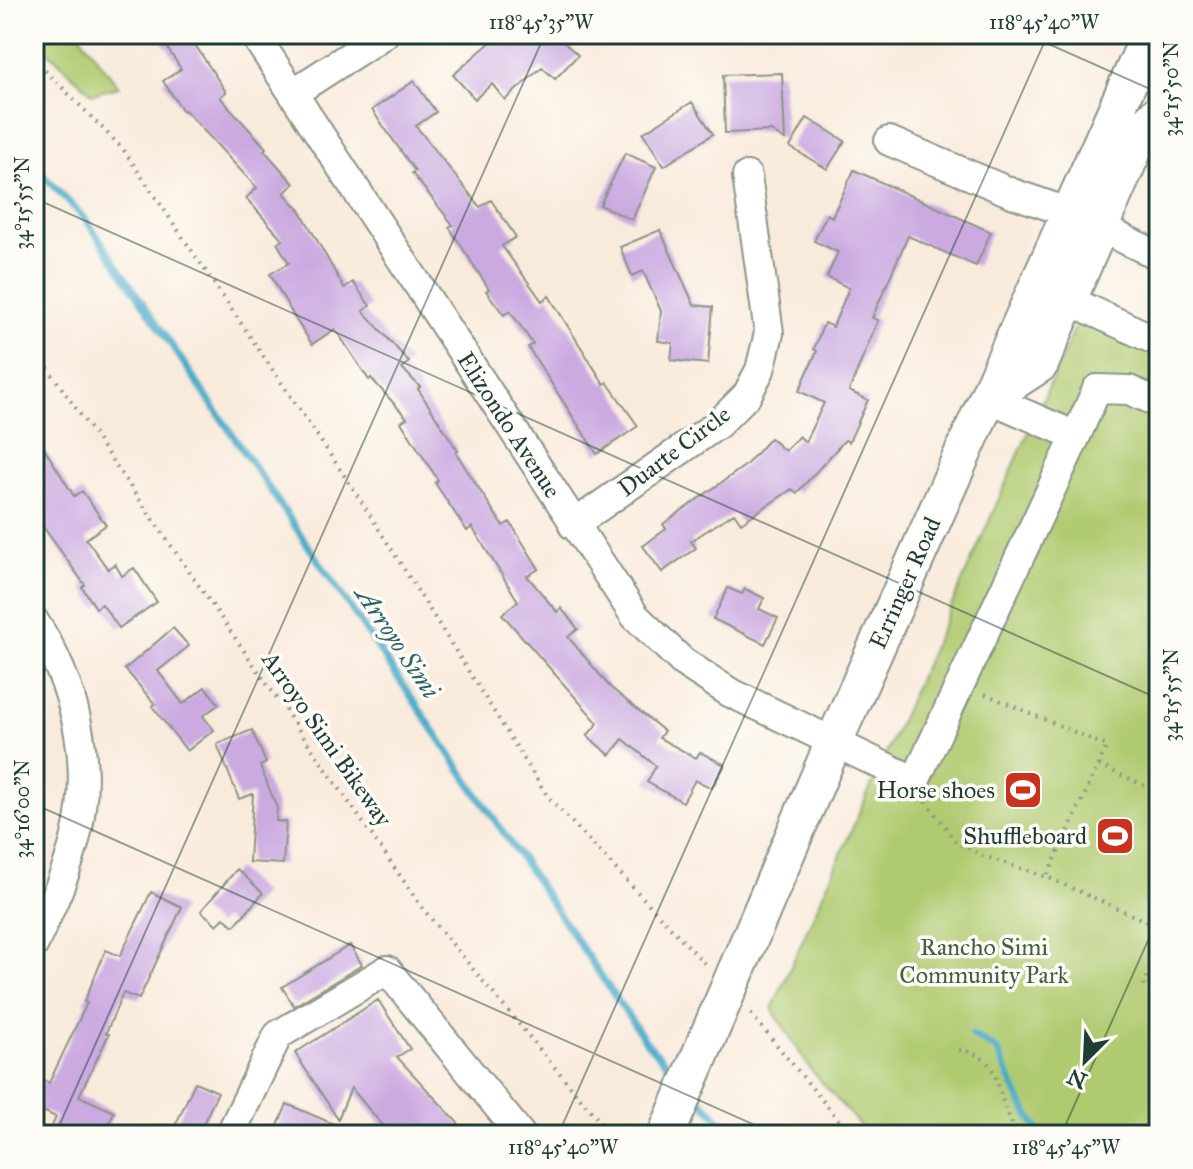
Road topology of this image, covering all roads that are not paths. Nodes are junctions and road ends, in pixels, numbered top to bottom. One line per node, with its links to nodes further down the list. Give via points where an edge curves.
1 (254, 34): 4 (street, Elizondo Avenue)
2 (384, 34): 4 (street)
3 (1150, 34): 8 (main road)
4 (293, 93): 15 (street, Elizondo Avenue)
5 (1159, 113): 8 (main road, via 1143,128)
6 (889, 141): 8 (street)
7 (747, 176): 15 (street, Duarte Circle, via 769,333 760,370 747,395 718,424)
8 (1085, 220): 9 (street); 10 (main road)
9 (1159, 256)
10 (1053, 293): 11 (street); 12 (main road, via 1040,364)
11 (1159, 342)
12 (988, 398): 14 (street); 17 (main road, Erringer Road)
13 (1159, 403): 14 (street, via 1129,390 1097,389)
14 (1076, 436): 17 (street, Elizondo Avenue, via 915,781)
15 (573, 525): 17 (street, Elizondo Avenue, via 635,616 683,662 729,692)
16 (34, 621): 18 (street, via 67,684 80,732 83,785 77,835)
17 (833, 744): 21 (main road, Erringer Road)
18 (34, 944)
19 (230, 1135): 20 (street, via 278,1035 387,970)
20 (521, 1135)
21 (666, 1135)

